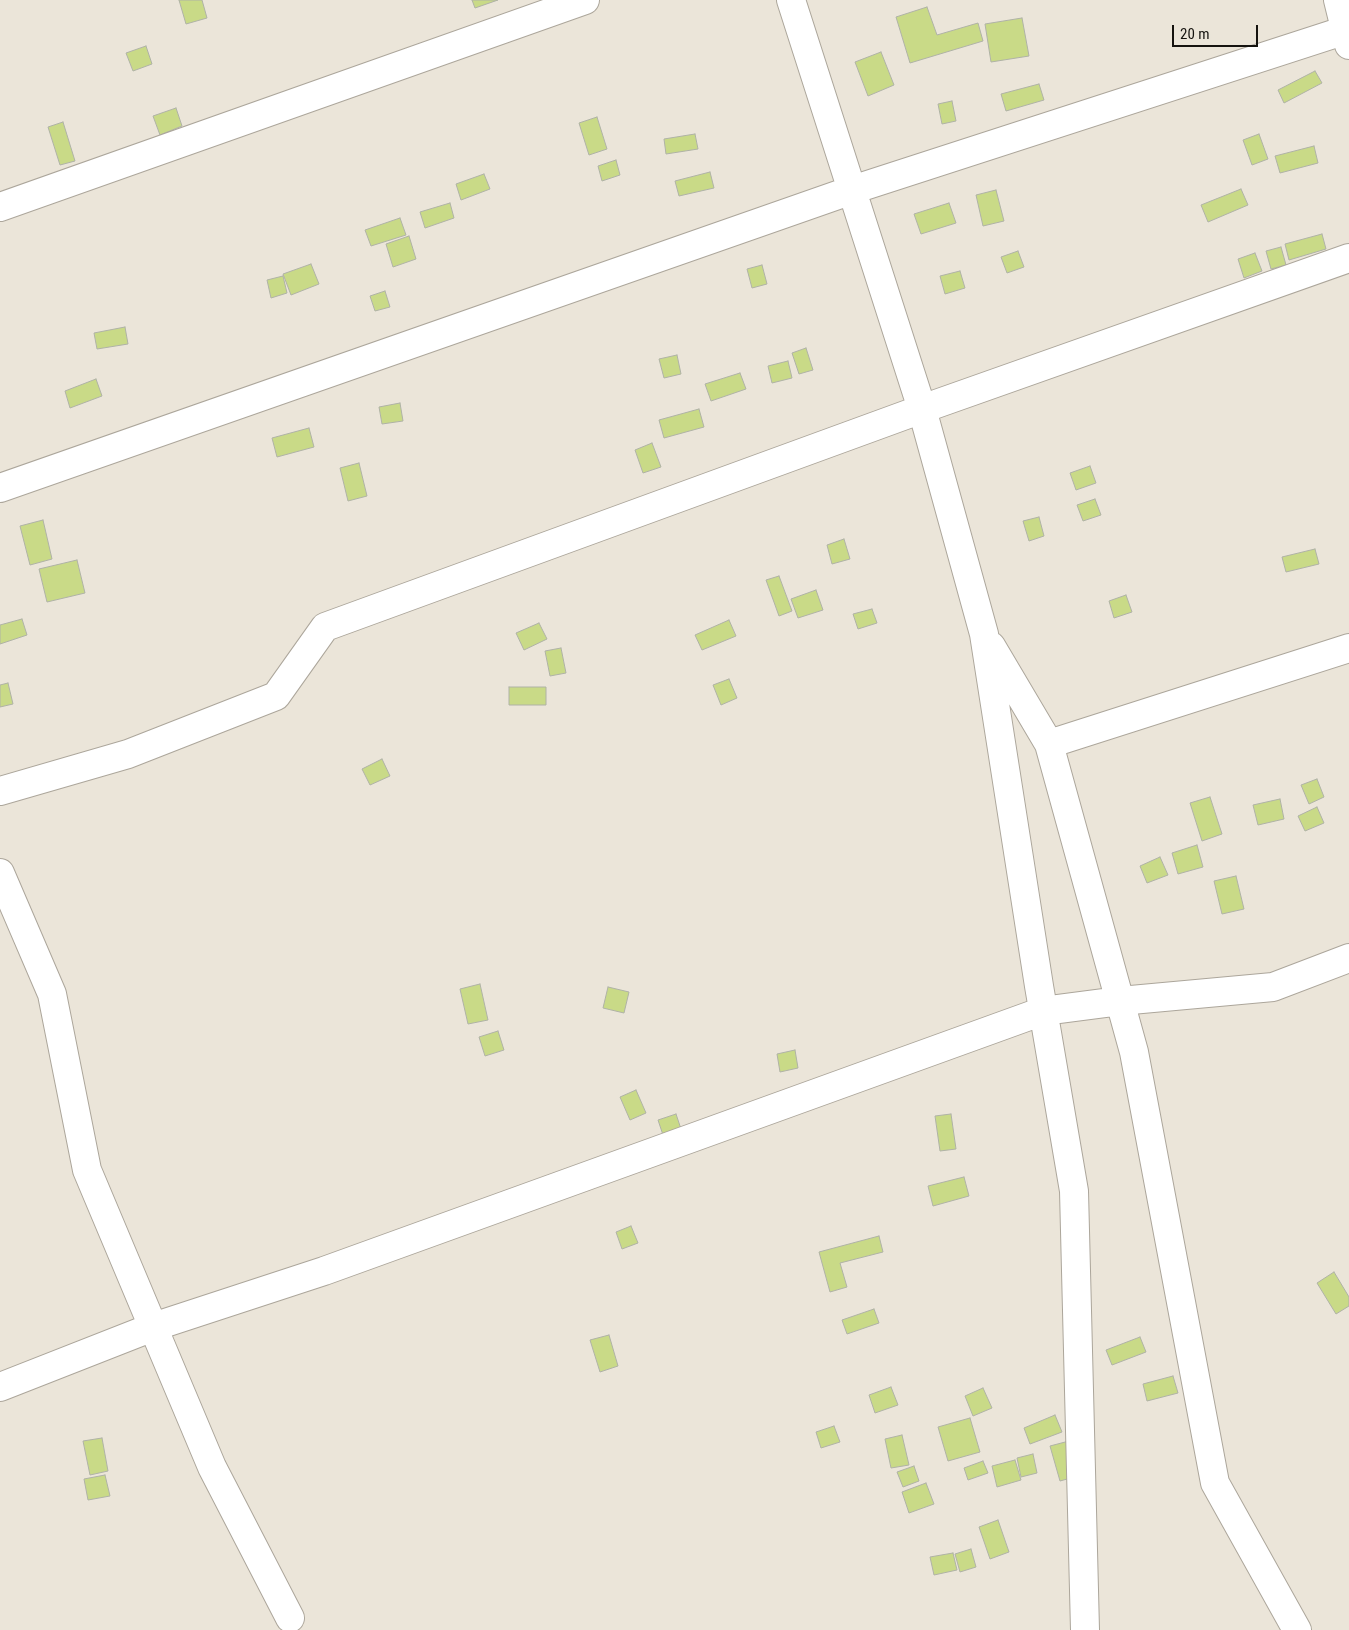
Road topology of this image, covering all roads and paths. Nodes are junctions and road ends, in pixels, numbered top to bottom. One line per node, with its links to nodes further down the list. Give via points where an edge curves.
1 (585, 0): 6 (street)
2 (791, 0): 5 (street)
3 (1338, 0): 4 (street)
4 (1347, 35): 5 (street)
5 (852, 190): 8 (street); 9 (street)
6 (0, 207)
7 (1349, 258): 8 (street)
8 (922, 408): 10 (street); 13 (street, via 325,627 276,696 128,754)
9 (0, 488)
10 (984, 634): 12 (street); 17 (street)
11 (1349, 648): 12 (street)
12 (1049, 744): 16 (street)
13 (0, 791)
14 (0, 873): 18 (street, via 52,994 87,1170)
15 (1349, 958): 16 (street, via 1273,987)
16 (1120, 1001): 17 (street); 22 (street, via 1134,1052 1215,1483)
17 (1043, 1011): 18 (street, via 324,1271); 21 (street, via 1074,1191)
18 (153, 1327): 19 (street); 20 (street, via 212,1467)
19 (0, 1387)
20 (290, 1618)
21 (1085, 1630)
22 (1297, 1630)

